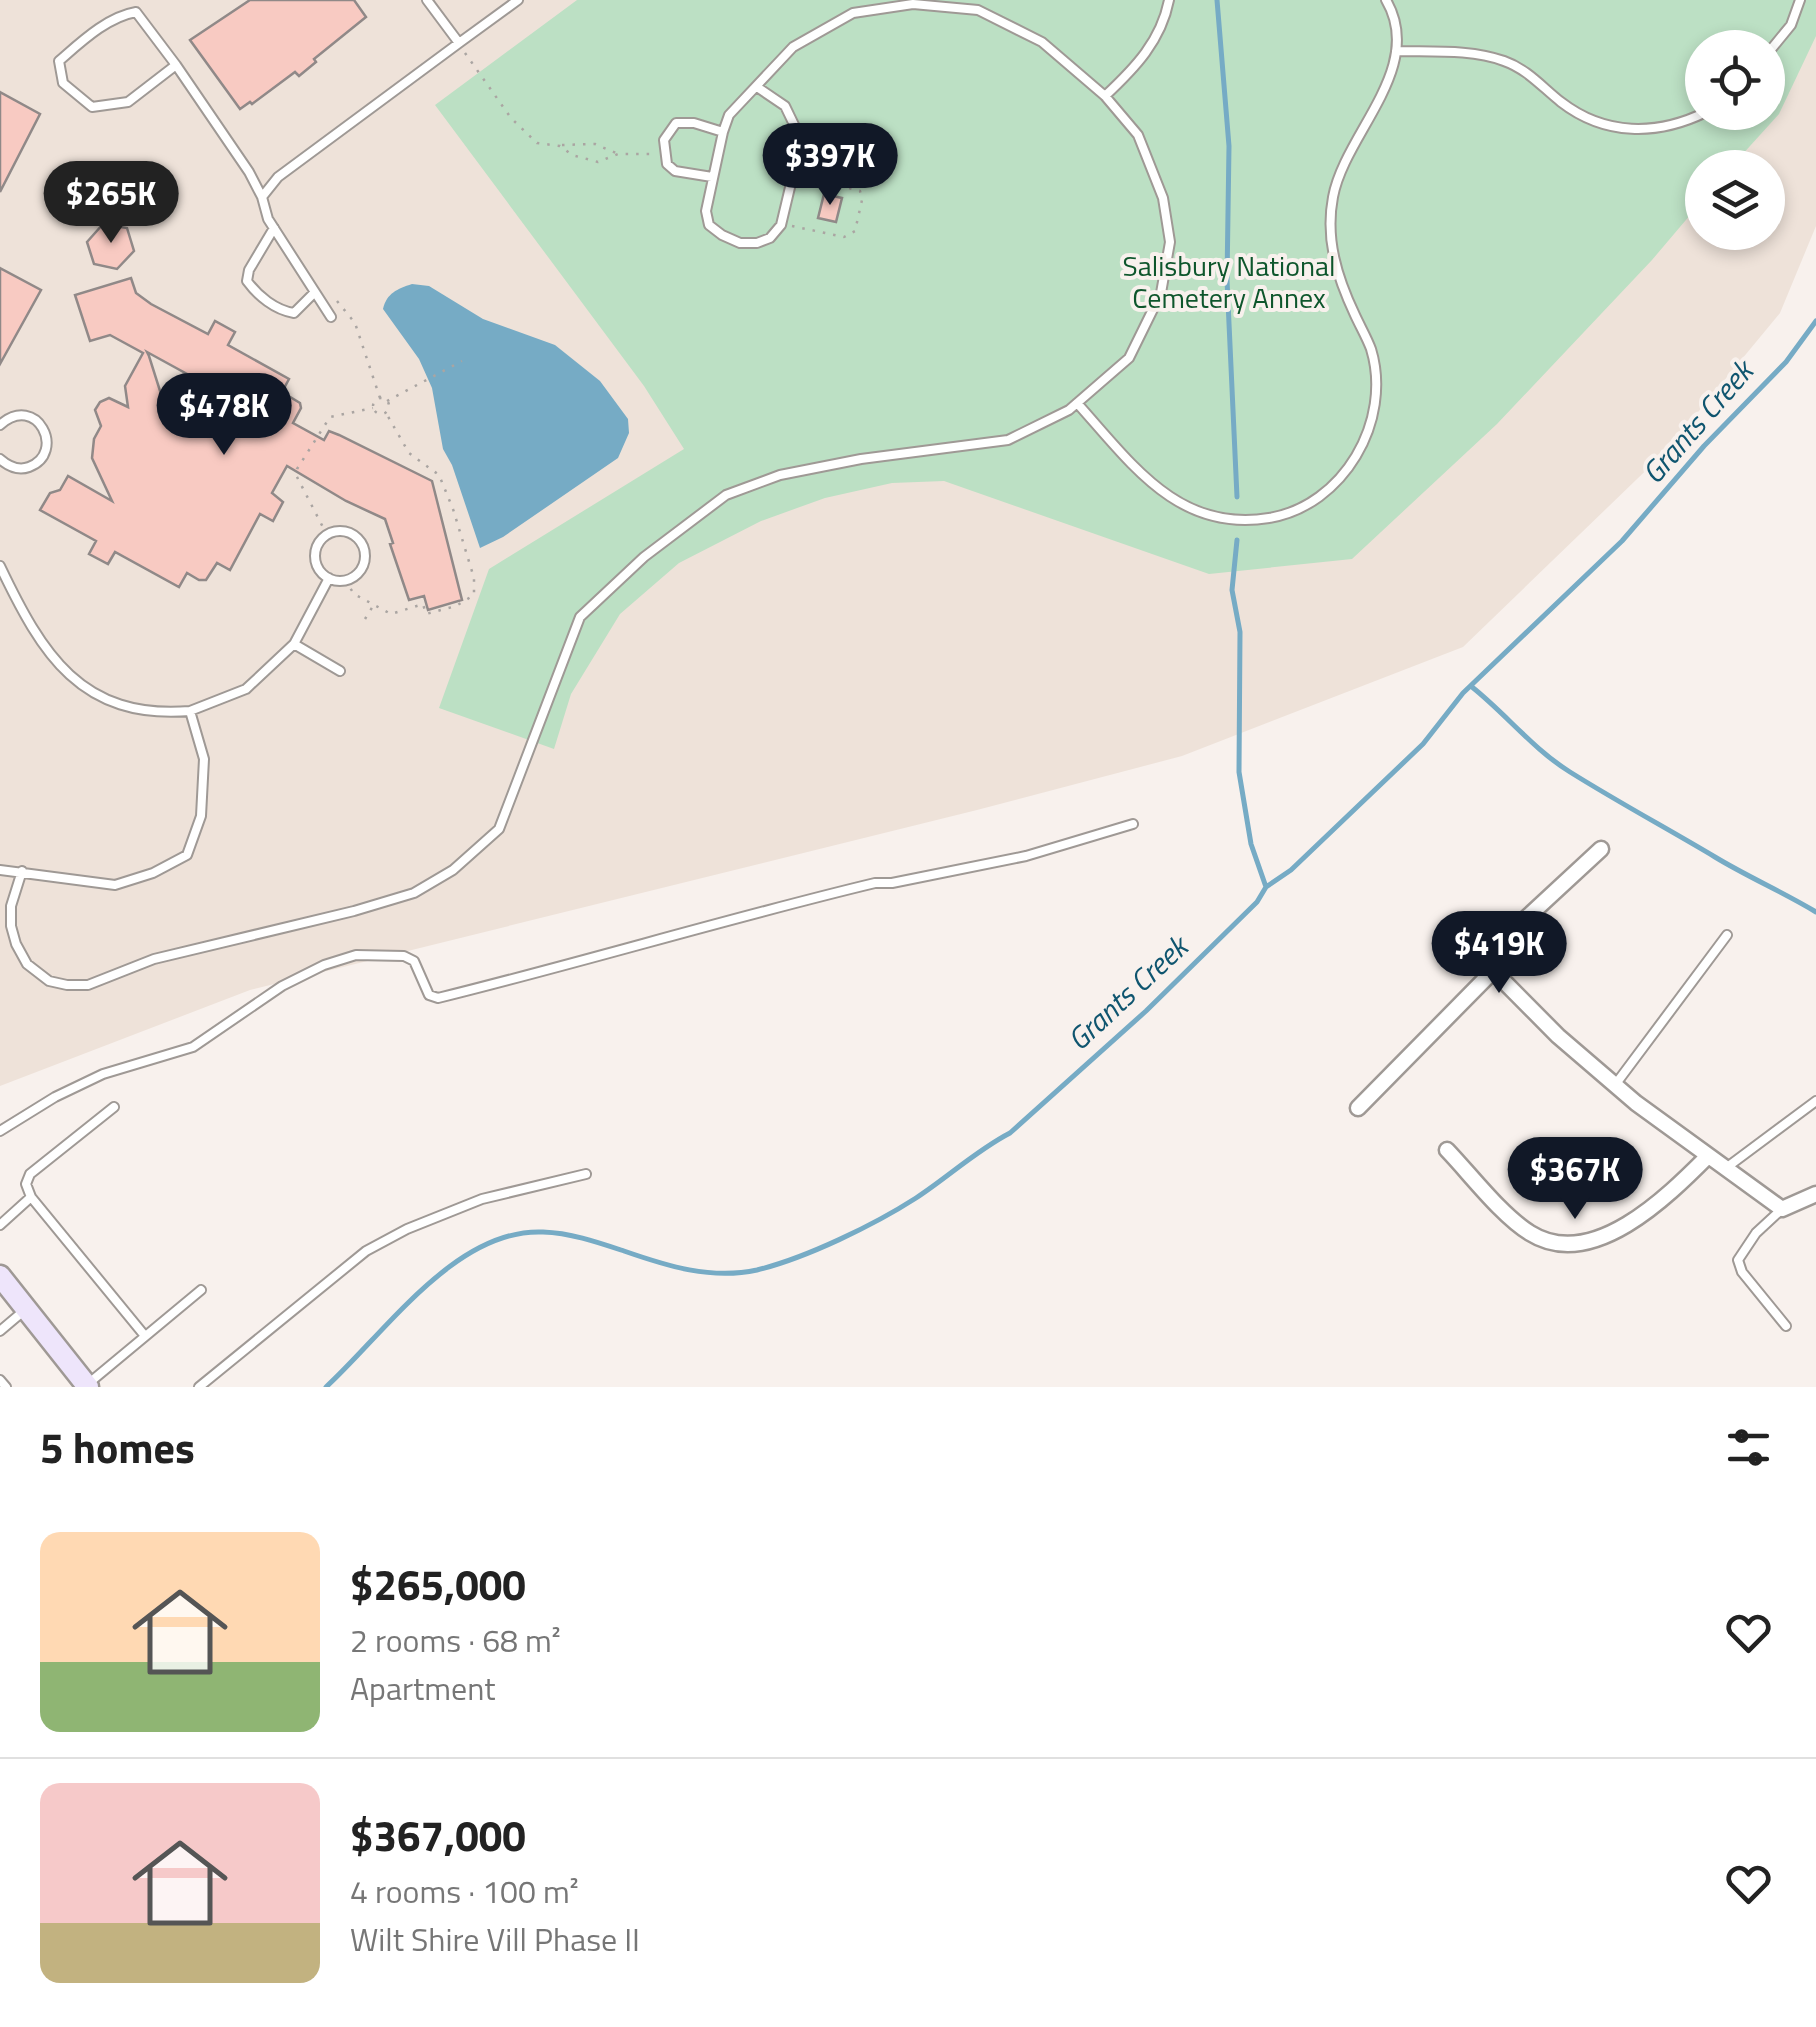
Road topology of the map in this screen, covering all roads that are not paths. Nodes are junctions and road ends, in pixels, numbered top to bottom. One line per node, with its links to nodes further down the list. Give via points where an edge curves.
1 (427, 0): 7 (lane)
2 (518, 0): 7 (lane)
3 (1169, 0): 11 (lane, via 1153,45)
4 (1386, 0): 8 (lane)
5 (1800, 0): 6 (lane)
6 (1785, 32)
7 (458, 44): 15 (lane, via 278,178)
8 (1396, 52): 12 (lane, via 1502,60 1579,114 1631,130); 19 (lane, via 1379,99 1342,164 1333,198 1332,256 1371,350 1376,384 1359,454 1340,481 1272,518 1229,521 1200,514 1162,494)
9 (176, 65): 9 (lane, via 128,102 92,107 64,83 60,61 87,37 136,12); 15 (lane)
10 (757, 87): 11 (lane, via 793,47 853,13 913,4 978,10 1042,42); 13 (lane, via 728,115); 14 (lane, via 784,106 798,133 781,223 770,238 740,242 710,225)
11 (1106, 96): 19 (lane, via 1138,135 1163,198 1170,242 1160,293 1129,358)
12 (1685, 121)
13 (723, 132): 14 (lane); 14 (lane, via 676,123 664,140 667,164 676,171)
14 (712, 177)
15 (262, 197): 16 (lane)
16 (274, 228): 17 (lane); 17 (lane, via 247,281 284,312 294,313)
17 (315, 292): 18 (lane)
18 (328, 313)
19 (1078, 403): 30 (lane, via 1008,440 861,458 726,494 580,616 499,828 453,870 414,893 154,959 88,985 67,985 27,964 16,944 11,906)
20 (0, 425): 21 (lane, via 13,416 30,417 43,428 47,444 32,466 14,468)
21 (0, 459)
22 (0, 566): 26 (lane, via 28,624 88,691 156,714)
23 (328, 578): 23 (lane, via 315,559 318,544 346,532 364,548 363,565 353,578); 24 (lane)
24 (294, 644): 25 (lane); 26 (lane, via 246,689)
25 (340, 671)
26 (190, 711): 30 (lane, via 204,759 200,816 187,855 115,886)
27 (1133, 824): 38 (lane, via 1026,856 753,912 438,998 429,994 414,961 356,956 282,986 193,1047 104,1074)
28 (1601, 849): 33 (street, via 1494,948)
29 (0, 870): 30 (lane)
30 (22, 871)
31 (1450, 927): 33 (street)
32 (1727, 935): 34 (lane)
33 (1492, 972): 34 (street); 37 (street)
34 (1615, 1085): 40 (street)
35 (1816, 1101): 41 (lane)
36 (114, 1107): 44 (lane, via 30,1174)
37 (1358, 1108)
38 (0, 1131)
39 (1447, 1150): 40 (street, via 1530,1233 1578,1244 1606,1237 1672,1192)
40 (1708, 1156): 41 (street)
41 (1726, 1168): 45 (street)
42 (586, 1174): 56 (lane, via 482,1199 366,1251)
43 (1816, 1194): 45 (street)
44 (31, 1198): 46 (lane); 52 (lane)
45 (1782, 1208): 50 (lane, via 1738,1260)
46 (0, 1224)
47 (0, 1276): 49 (main road)
48 (201, 1290): 52 (lane)
49 (26, 1310): 51 (lane); 54 (main road)
50 (1786, 1326)
51 (0, 1331)
52 (146, 1336): 54 (lane)
53 (0, 1380): 55 (lane)
54 (87, 1386)
55 (6, 1387)
56 (199, 1387)

